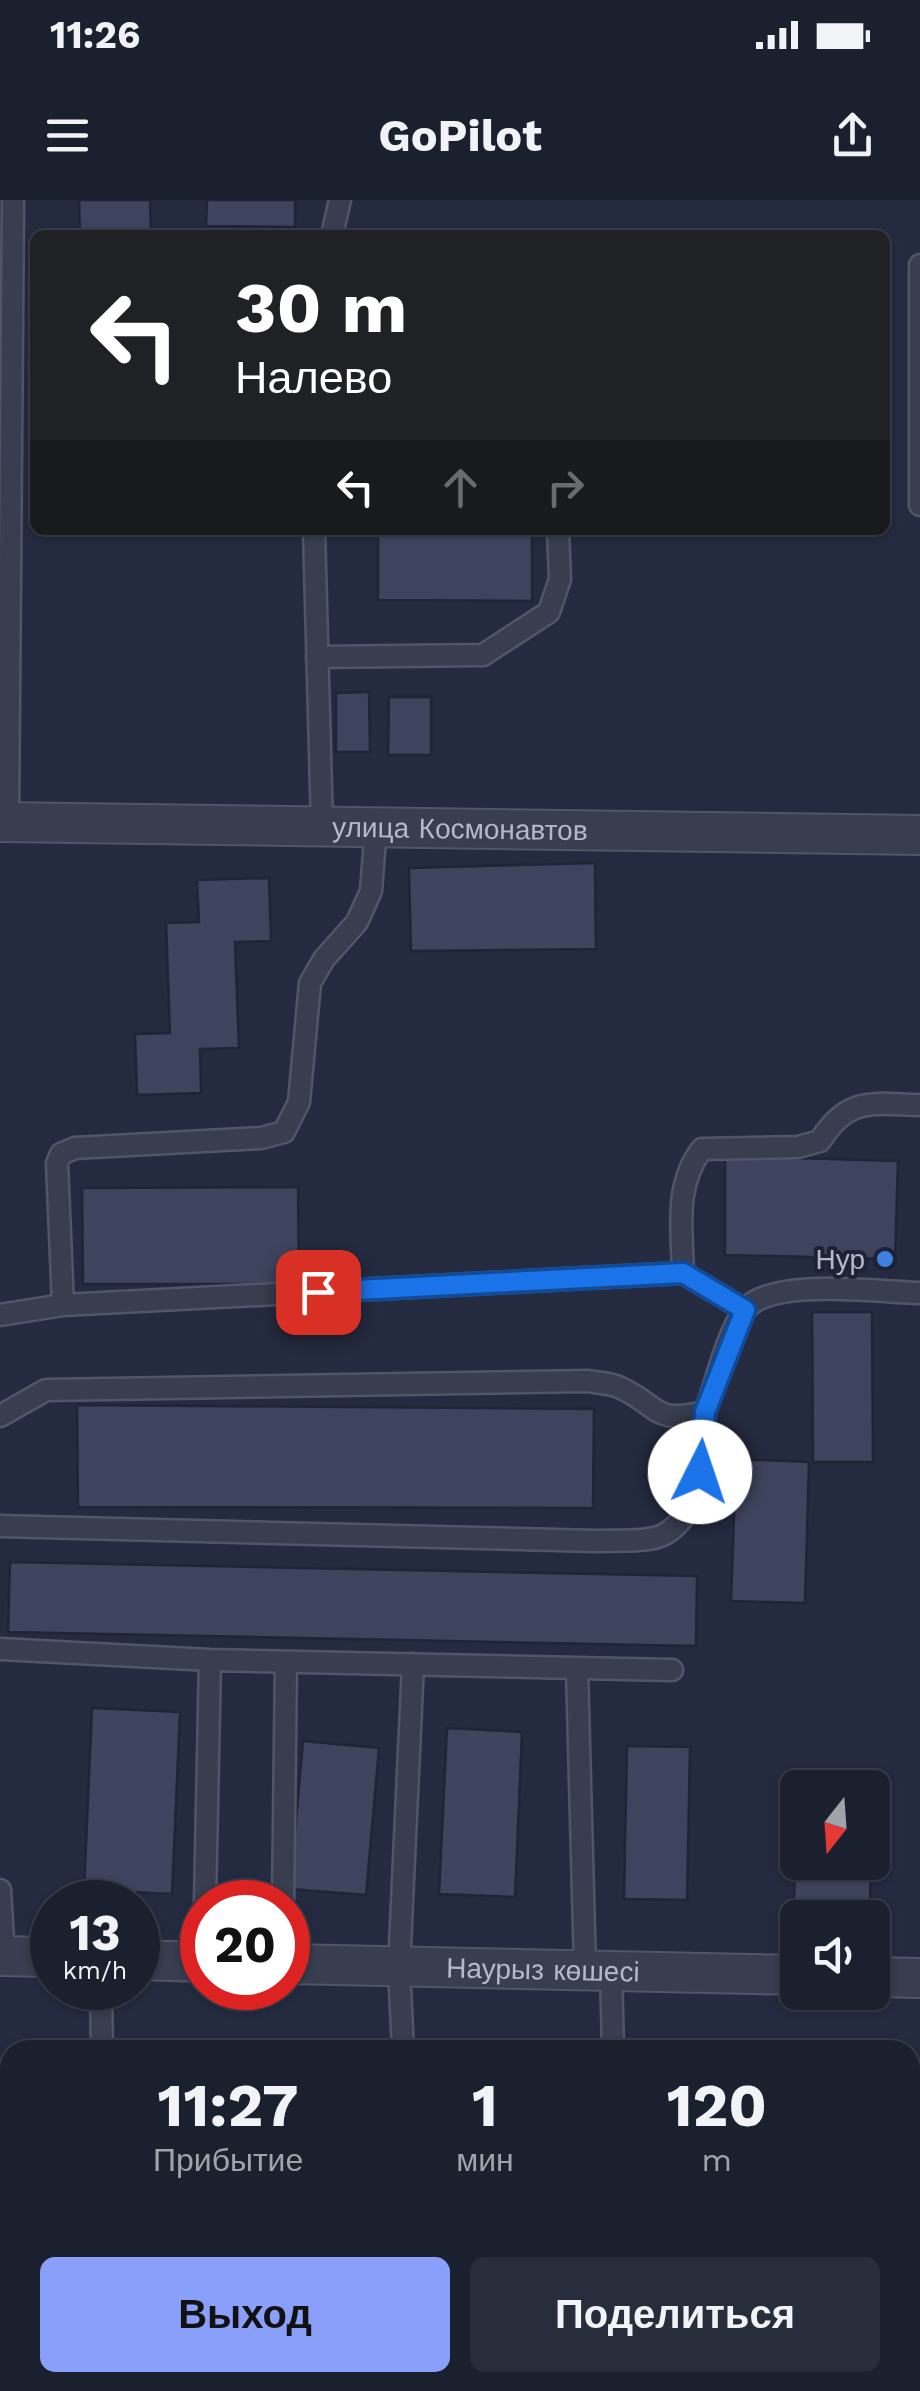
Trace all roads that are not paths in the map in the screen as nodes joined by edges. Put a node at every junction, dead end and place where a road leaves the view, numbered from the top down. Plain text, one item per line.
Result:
1 (13, 200) edge
2 (340, 200) edge
3 (333, 230) edge
4 (920, 266) edge
5 (920, 505) edge
6 (314, 535) edge
7 (558, 535) edge
8 (317, 656) junction
9 (4, 822) edge
10 (322, 826) junction
11 (376, 828) junction
12 (920, 834) edge
13 (920, 1105) edge
14 (683, 1273) junction
15 (920, 1293) edge
16 (63, 1306) junction
17 (745, 1310) junction
18 (0, 1314) edge
19 (705, 1412) junction
20 (0, 1416) edge
21 (0, 1526) edge
22 (0, 1649) edge
23 (210, 1660) junction
24 (286, 1662) junction
25 (412, 1664) junction
26 (577, 1668) junction
27 (672, 1670) dead end
28 (205, 1880) edge
29 (283, 1880) edge
30 (0, 1890) edge
31 (2, 1956) edge
32 (30, 1957) edge
33 (310, 1965) edge
34 (399, 1968) junction
35 (598, 1969) junction
36 (780, 1974) edge
37 (890, 1977) edge
38 (920, 1978) edge
39 (101, 2010) edge
40 (102, 2040) edge
41 (403, 2040) edge
42 (610, 2040) edge

1 - 9 lane
2 - 3 lane
4 - 5 lane
6 - 8 lane
7 - 8 lane
8 - 10 lane
9 - 10 street, улица Космонавтов
10 - 11 street, улица Космонавтов
11 - 12 street, улица Космонавтов
11 - 16 lane
13 - 14 lane
14 - 16 lane
14 - 17 lane
15 - 17 lane
16 - 18 lane
17 - 19 lane
19 - 20 lane
19 - 21 lane
22 - 23 lane
23 - 24 lane
23 - 28 lane
24 - 25 lane
24 - 29 lane
25 - 26 lane
25 - 34 lane
26 - 27 lane
26 - 35 lane
30 - 31 lane
31 - 32 street
33 - 34 street, Наурыз көшесі
34 - 35 street, Наурыз көшесі
34 - 41 lane
35 - 36 street, Наурыз көшесі
35 - 42 lane
37 - 38 street
39 - 40 lane

